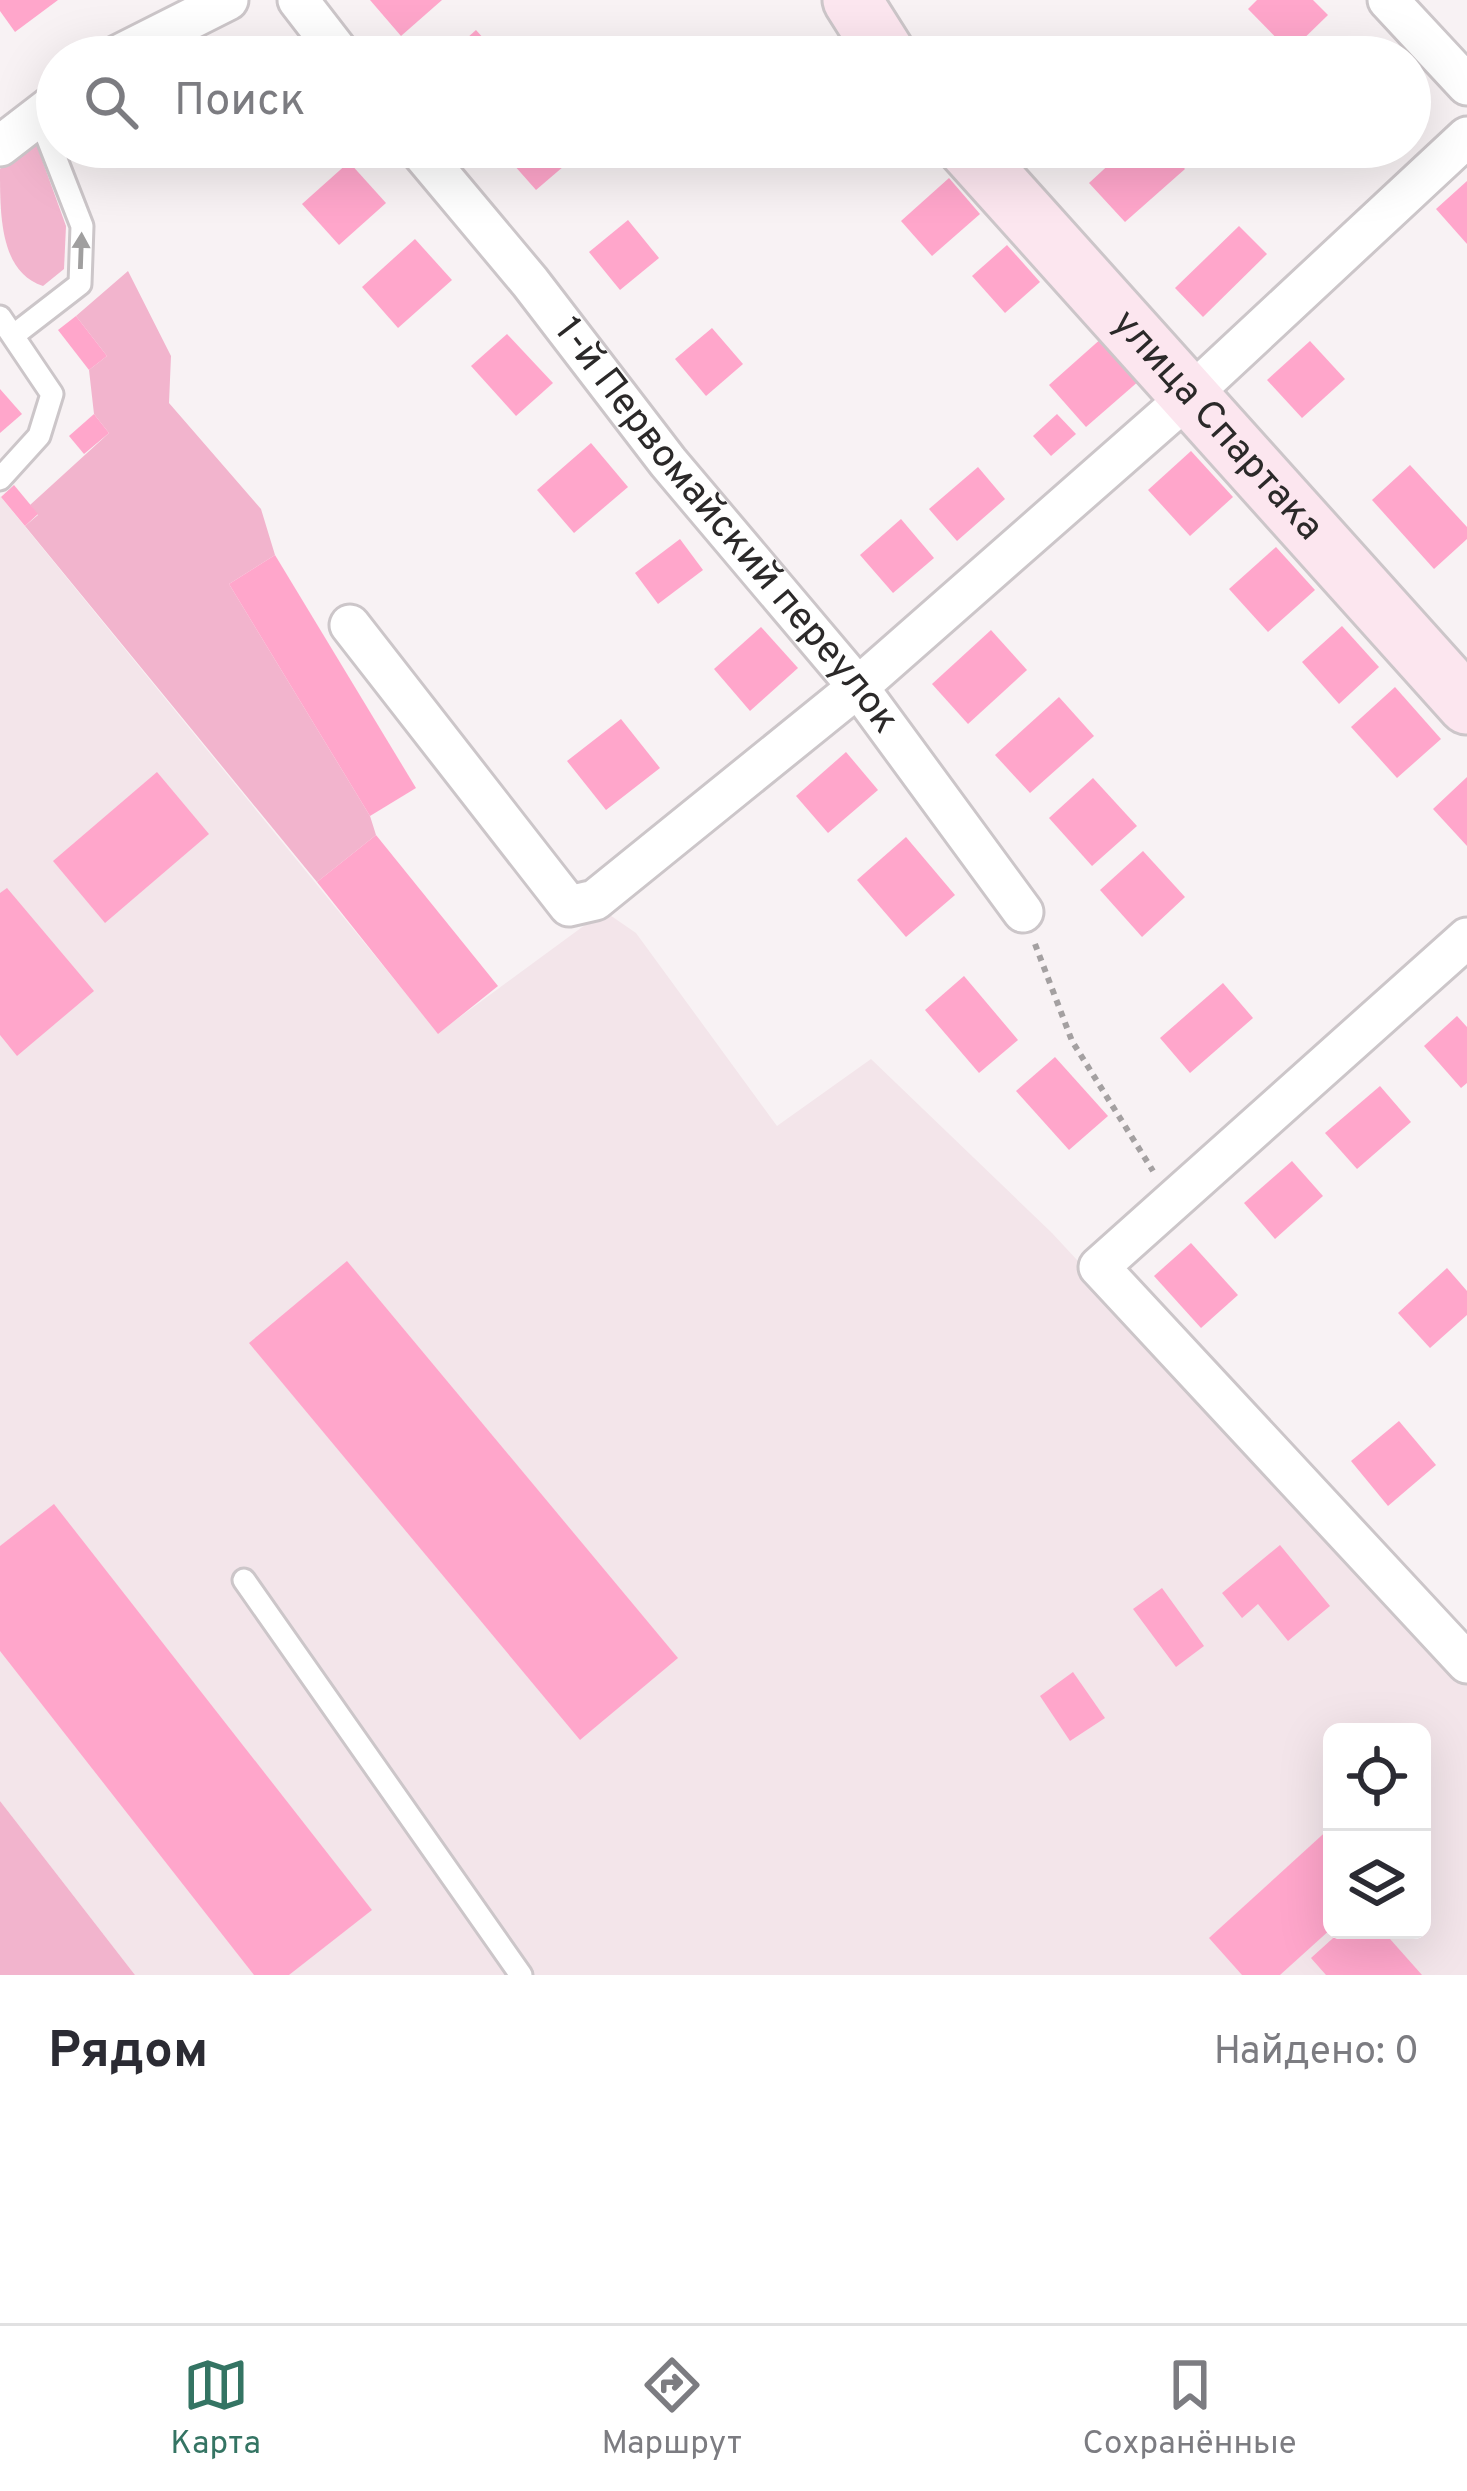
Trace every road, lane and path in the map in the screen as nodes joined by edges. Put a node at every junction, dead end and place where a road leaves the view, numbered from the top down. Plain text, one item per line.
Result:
1 (228, 0) edge
2 (298, 0) edge
3 (852, 0) edge
4 (1388, 0) edge
5 (157, 36) edge
6 (326, 36) edge
7 (875, 36) edge
8 (1421, 36) edge
9 (1431, 46) edge
10 (1467, 85) edge
11 (36, 118) edge
12 (1467, 137) edge
13 (0, 146) edge
14 (65, 168) edge
15 (435, 168) edge
16 (985, 168) edge
17 (7, 326) edge
18 (1188, 397) junction
19 (0, 478) edge
20 (350, 625) dead end
21 (858, 687) junction
22 (1467, 705) edge
23 (1023, 912) joint
24 (1467, 938) edge
25 (1171, 1199) junction
26 (244, 1580) dead end
27 (1467, 1663) edge
28 (521, 1975) edge

1 - 5 street
2 - 6 street
3 - 7 street
4 - 8 street
9 - 10 street
11 - 13 street
12 - 18 street
17 -> 14 lane
15 - 21 street, 1-й Первомайский переулок
16 - 18 street, улица Спартака
17 - 19 lane
18 - 21 street
18 - 22 street, улица Спартака
20 - 21 street
21 - 23 street, 1-й Первомайский переулок
23 - 25 path
24 - 25 street
25 - 27 street
26 - 28 lane

